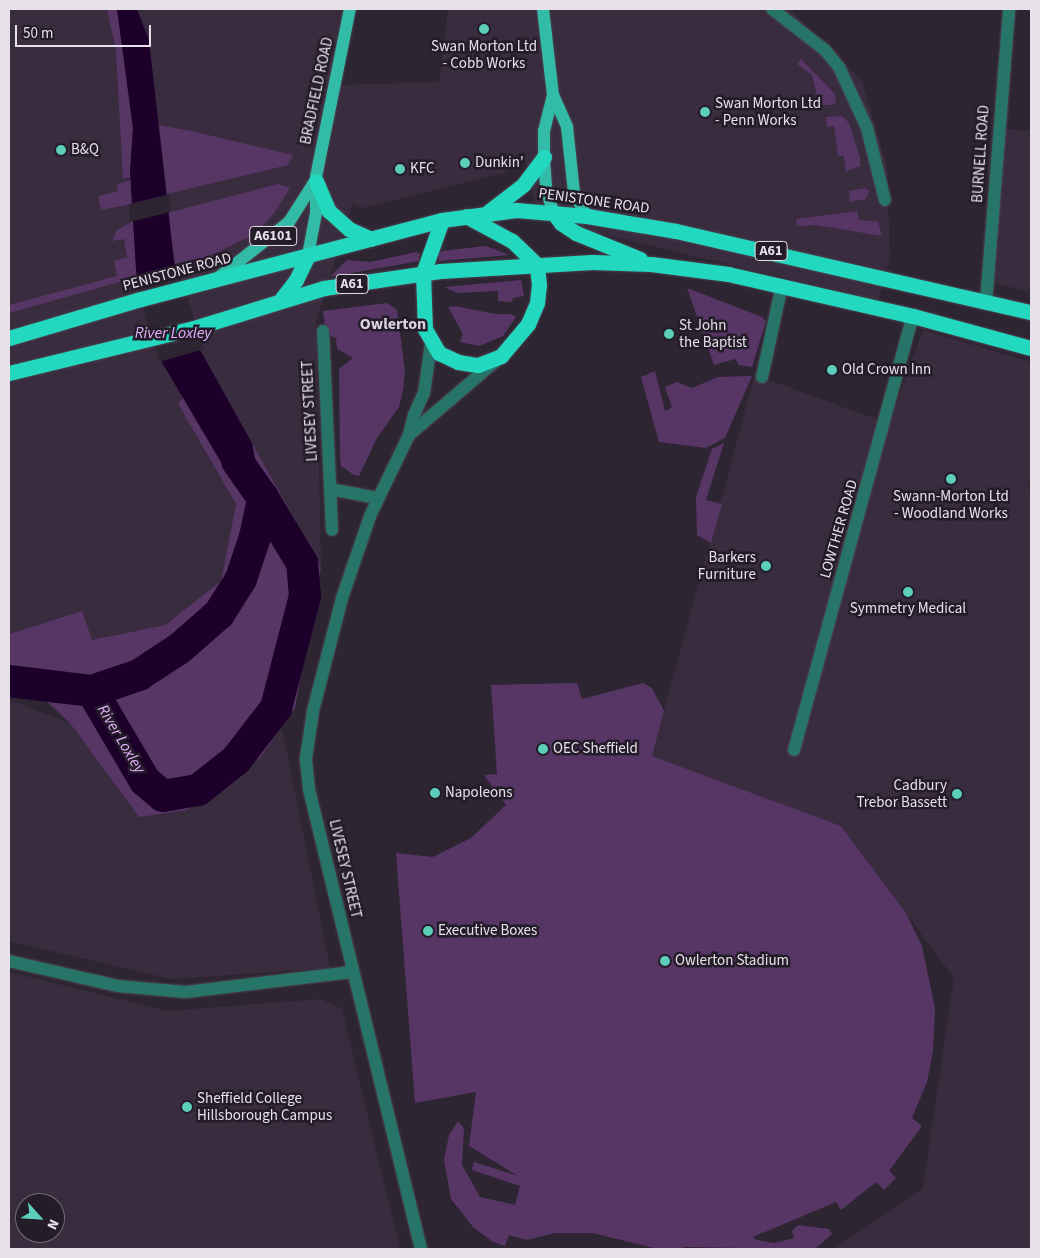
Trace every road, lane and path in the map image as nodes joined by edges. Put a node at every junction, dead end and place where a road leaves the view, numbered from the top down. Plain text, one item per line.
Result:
1 (350, 9) edge
2 (543, 9) edge
3 (772, 9) edge
4 (1009, 9) edge
5 (554, 95) junction
6 (544, 157) junction
7 (316, 181) junction
8 (885, 200) dead end
9 (488, 212) junction
10 (553, 212) junction
11 (466, 216) junction
12 (587, 216) junction
13 (442, 220) junction
14 (371, 239) junction
15 (308, 255) junction
16 (651, 264) junction
17 (536, 265) junction
18 (423, 273) junction
19 (217, 279) junction
20 (782, 285) junction
21 (282, 298) junction
22 (986, 303) junction
23 (1031, 312) edge
24 (913, 316) junction
25 (323, 331) dead end
26 (9, 338) edge
27 (432, 343) junction
28 (1031, 348) edge
29 (501, 356) junction
30 (9, 373) edge
31 (762, 377) dead end
32 (410, 435) junction
33 (330, 489) junction
34 (377, 498) junction
35 (332, 530) dead end
36 (794, 750) dead end
37 (9, 961) edge
38 (352, 972) junction
39 (421, 1249) edge

1 - 7 main road, BRADFIELD ROAD
2 - 5 main road
3 - 8 street
4 - 22 street, BURNELL ROAD
5 - 6 main road
5 - 12 main road
6 - 9 highway
6 - 10 main road
7 - 14 highway
7 - 15 main road, A6101
7 - 19 main road, A6101
9 - 10 highway, PENISTONE ROAD / A61
9 - 11 highway, PENISTONE ROAD / A61
10 - 12 highway, PENISTONE ROAD / A61
10 - 16 highway
11 - 13 highway, PENISTONE ROAD / A61
11 - 17 highway
12 - 22 highway, PENISTONE ROAD / A61
13 - 14 highway, PENISTONE ROAD / A61
13 - 18 highway
14 - 15 highway, PENISTONE ROAD / A61
15 - 19 highway, PENISTONE ROAD / A61
15 - 21 highway
16 - 17 highway, A61
16 - 20 highway, A61
17 - 18 highway, A61
17 - 29 highway
18 - 21 highway, A61
18 - 27 highway
19 - 26 highway, PENISTONE ROAD / A61
20 - 24 highway, A61
20 - 31 street
21 - 30 highway, A61
22 - 23 highway, PENISTONE ROAD / A61
24 - 28 highway, A61
24 - 36 street, LOWTHER ROAD
25 - 33 street, LIVESEY STREET
27 - 29 highway
27 - 32 street, LIVESEY STREET
29 - 32 street, LIVESEY STREET
32 - 34 street, LIVESEY STREET
33 - 34 street
33 - 35 street, LIVESEY STREET
34 - 38 street, LIVESEY STREET
37 - 38 street
38 - 39 street, LIVESEY STREET

